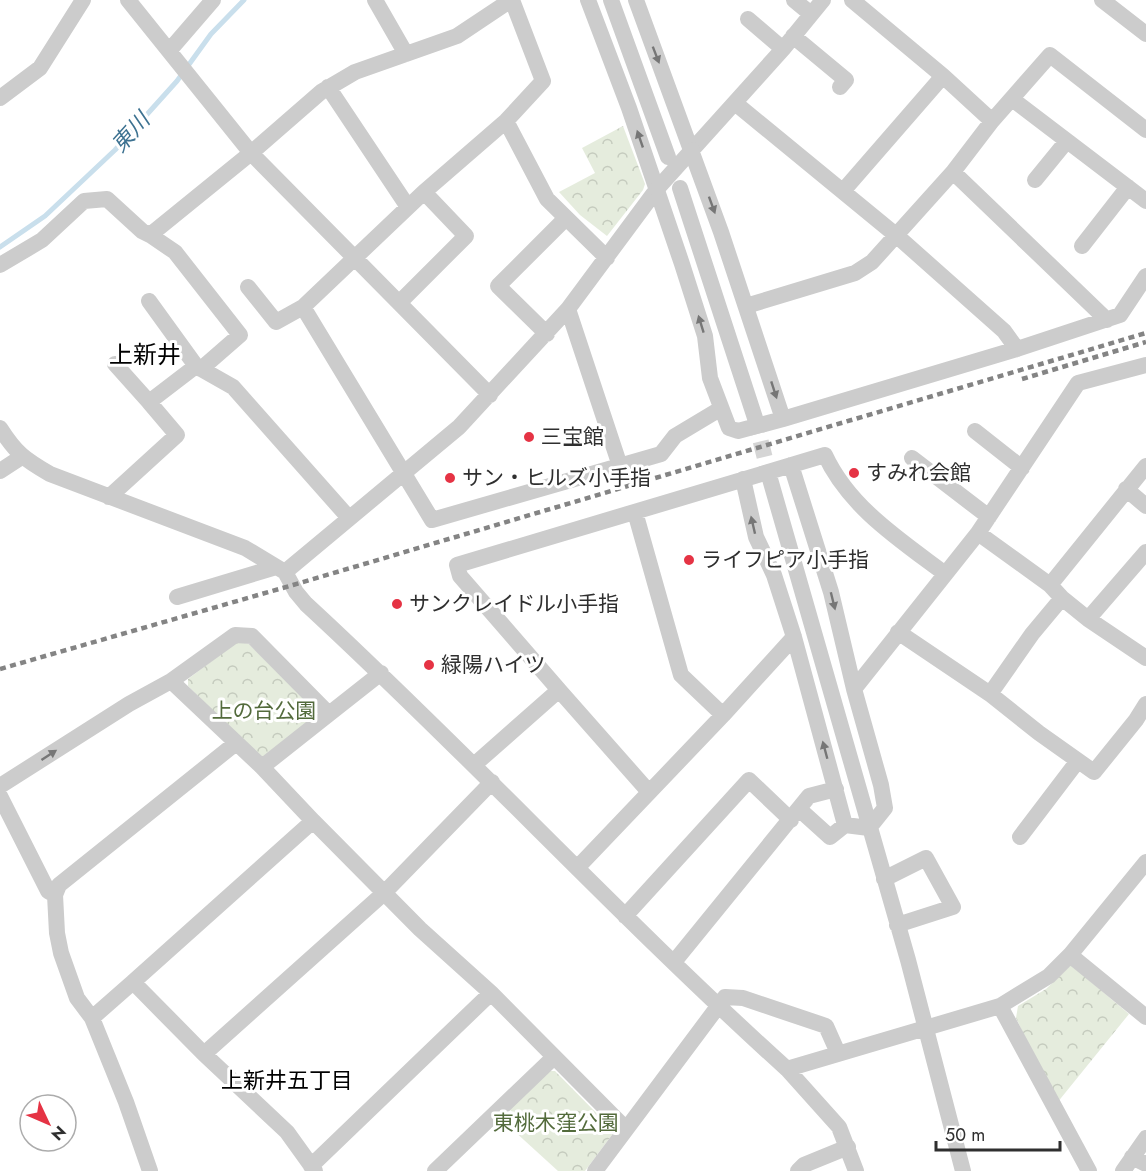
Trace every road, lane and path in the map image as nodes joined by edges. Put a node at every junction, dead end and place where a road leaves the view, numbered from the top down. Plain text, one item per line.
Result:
1 (83, 0) edge
2 (128, 0) edge
3 (213, 0) edge
4 (375, 0) edge
5 (512, 0) edge
6 (588, 0) edge
7 (611, 0) edge
8 (636, 0) edge
9 (794, 0) edge
10 (823, 0) edge
11 (852, 0) edge
12 (1102, 0) edge
13 (812, 14) junction
14 (748, 19) dead end
15 (1146, 34) edge
16 (788, 43) junction
17 (406, 54) junction
18 (172, 55) junction
19 (943, 76) junction
20 (328, 87) junction
21 (840, 87) dead end
22 (0, 98) edge
23 (1012, 99) junction
24 (735, 102) junction
25 (506, 121) junction
26 (992, 121) junction
27 (1146, 130) edge
28 (1066, 142) junction
29 (692, 150) junction
30 (251, 153) junction
31 (668, 157) dead end
32 (953, 172) junction
33 (1035, 180) dead end
34 (1128, 187) junction
35 (680, 188) dead end
36 (657, 189) junction
37 (843, 191) junction
38 (424, 192) junction
39 (1146, 201) edge
40 (408, 207) junction
41 (566, 218) junction
42 (150, 235) junction
43 (897, 236) junction
44 (1082, 246) dead end
45 (355, 258) junction
46 (607, 258) junction
47 (0, 265) edge
48 (1146, 276) edge
49 (248, 287) dead end
50 (149, 301) dead end
51 (400, 302) junction
52 (746, 306) junction
53 (303, 307) junction
54 (568, 309) junction
55 (1107, 320) junction
56 (547, 334) junction
57 (1017, 349) junction
58 (115, 364) dead end
59 (1146, 365) edge
60 (198, 368) junction
61 (490, 395) junction
62 (149, 402) junction
63 (720, 409) junction
64 (754, 418) tunnel mouth
65 (783, 418) junction
66 (0, 428) edge
67 (975, 431) dead end
68 (22, 456) junction
69 (912, 458) dead end
70 (791, 465) junction
71 (620, 466) junction
72 (1146, 466) edge
73 (1022, 468) junction
74 (0, 471) edge
75 (405, 473) junction
76 (743, 479) junction
77 (770, 479) tunnel mouth
78 (1126, 489) junction
79 (108, 497) junction
80 (1146, 506) edge
81 (634, 512) junction
82 (989, 517) junction
83 (349, 518) junction
84 (978, 533) junction
85 (1146, 552) edge
86 (280, 569) junction
87 (945, 573) junction
88 (1050, 585) junction
89 (177, 597) dead end
90 (1062, 598) junction
91 (1088, 619) junction
92 (898, 632) junction
93 (794, 637) junction
94 (1144, 653) edge
95 (381, 673) junction
96 (171, 681) junction
97 (854, 689) junction
98 (559, 690) junction
99 (990, 694) junction
100 (1146, 704) edge
101 (329, 714) junction
102 (723, 715) junction
103 (1141, 723) edge
104 (236, 743) junction
105 (1077, 762) junction
106 (474, 765) junction
107 (262, 767) junction
108 (492, 782) junction
109 (0, 786) edge
110 (836, 789) junction
111 (649, 792) junction
112 (0, 796) edge
113 (795, 814) junction
114 (313, 821) junction
115 (845, 825) junction
116 (868, 828) junction
117 (1020, 837) dead end
118 (1146, 862) edge
119 (577, 868) junction
120 (884, 879) junction
121 (384, 893) junction
122 (55, 895) junction
123 (625, 916) junction
124 (897, 925) junction
125 (1070, 955) junction
126 (674, 962) junction
127 (133, 982) junction
128 (490, 993) junction
129 (719, 1004) junction
130 (1000, 1006) junction
131 (1144, 1011) edge
132 (92, 1018) junction
133 (925, 1026) junction
134 (838, 1053) junction
135 (204, 1054) junction
136 (554, 1057) junction
137 (787, 1069) junction
138 (626, 1129) junction
139 (1146, 1138) edge
140 (848, 1147) junction
141 (1133, 1164) edge
142 (313, 1169) edge
143 (150, 1171) edge
144 (435, 1171) edge
145 (595, 1171) edge
146 (798, 1171) edge
147 (856, 1171) edge
148 (963, 1171) edge
149 (1089, 1171) edge

1 - 22 street
2 - 18 street
3 - 18 street
4 - 17 street
5 - 17 street
5 - 25 street
36 -> 6 street
7 - 31 street
8 -> 29 street
9 - 13 street
10 - 13 street
11 - 19 street
12 - 15 street
13 - 16 street
14 - 16 street
16 - 21 street
16 - 24 street
17 - 20 street
18 - 30 street
19 - 26 street
19 - 37 street
20 - 30 street
20 - 40 street
23 - 26 street
23 - 27 street
23 - 28 street
24 - 29 street
24 - 37 street
25 - 38 street
25 - 41 street
26 - 32 street
28 - 33 street
28 - 34 street
29 - 36 street, bridge
29 -> 52 street
30 - 42 street
30 - 45 street
32 - 43 street
32 - 55 street
34 - 39 street
34 - 44 street
35 - 64 street
36 - 46 street
63 -> 36 street
37 - 43 street
38 - 40 street
38 - 51 street
40 - 45 street
41 - 46 street
41 - 56 street
42 - 47 street
42 - 60 street
43 - 52 street
43 - 57 street
45 - 51 street
45 - 53 street
46 - 54 street
48 - 55 street
49 - 53 street
50 - 60 street
51 - 61 street
52 -> 65 street
53 - 75 street
54 - 56 street
54 - 71 street
55 - 57 street
56 - 61 street
57 - 65 street
58 - 62 street
59 - 73 street
60 - 62 street
60 - 83 street
61 - 75 street
62 - 79 street
63 - 65 street
63 - 71 street
66 - 68 street
67 - 73 street
68 - 74 street
68 - 79 street
69 - 82 street
70 - 76 street
70 - 87 street
70 -> 97 street
71 - 75 street
72 - 78 street
73 - 82 street
75 - 83 street
76 - 81 street
93 -> 76 street
77 - 116 street
78 - 80 street
78 - 88 street
79 - 86 street
81 - 98 street
81 - 102 street
82 - 84 street
83 - 86 street
84 - 87 street
84 - 88 street
85 - 91 street
86 - 89 street
86 - 95 street
87 - 92 street
88 - 90 street
90 - 91 street
90 - 99 street
91 - 94 street
92 - 97 street
92 - 99 street
93 - 102 street
110 -> 93 street
95 - 101 street
95 - 106 street
96 - 101 street
96 - 104 street
109 -> 96 street
97 - 116 street
98 - 106 street
98 - 111 street
99 - 105 street
100 - 103 street
101 - 107 street
102 - 111 street
103 - 105 street
104 - 107 street
104 - 122 street
105 - 117 street
106 - 108 street
107 - 114 street
108 - 119 street
108 - 121 street
110 - 113 street
110 - 115 street
111 - 119 street
112 - 122 street
113 - 115 street
113 - 123 street
113 - 126 street
114 - 121 street
114 - 127 street
115 - 116 street
116 - 120 street
118 - 125 street
119 - 123 street
120 - 124 street
120 - 124 street
121 - 128 street
121 - 135 street
122 - 132 street
123 - 126 street
124 - 133 street
125 - 130 street
125 - 131 street
126 - 129 street
127 - 132 street
127 - 135 street
128 - 136 street
128 - 142 street
129 - 134 street
129 - 137 street
129 - 138 street
130 - 133 street
130 - 149 street
132 - 143 street
133 - 134 street
133 - 148 street
134 - 137 street
135 - 142 street
136 - 138 street
136 - 144 street
137 - 140 street
138 - 145 street
139 - 141 street
140 - 146 street
140 - 147 street

